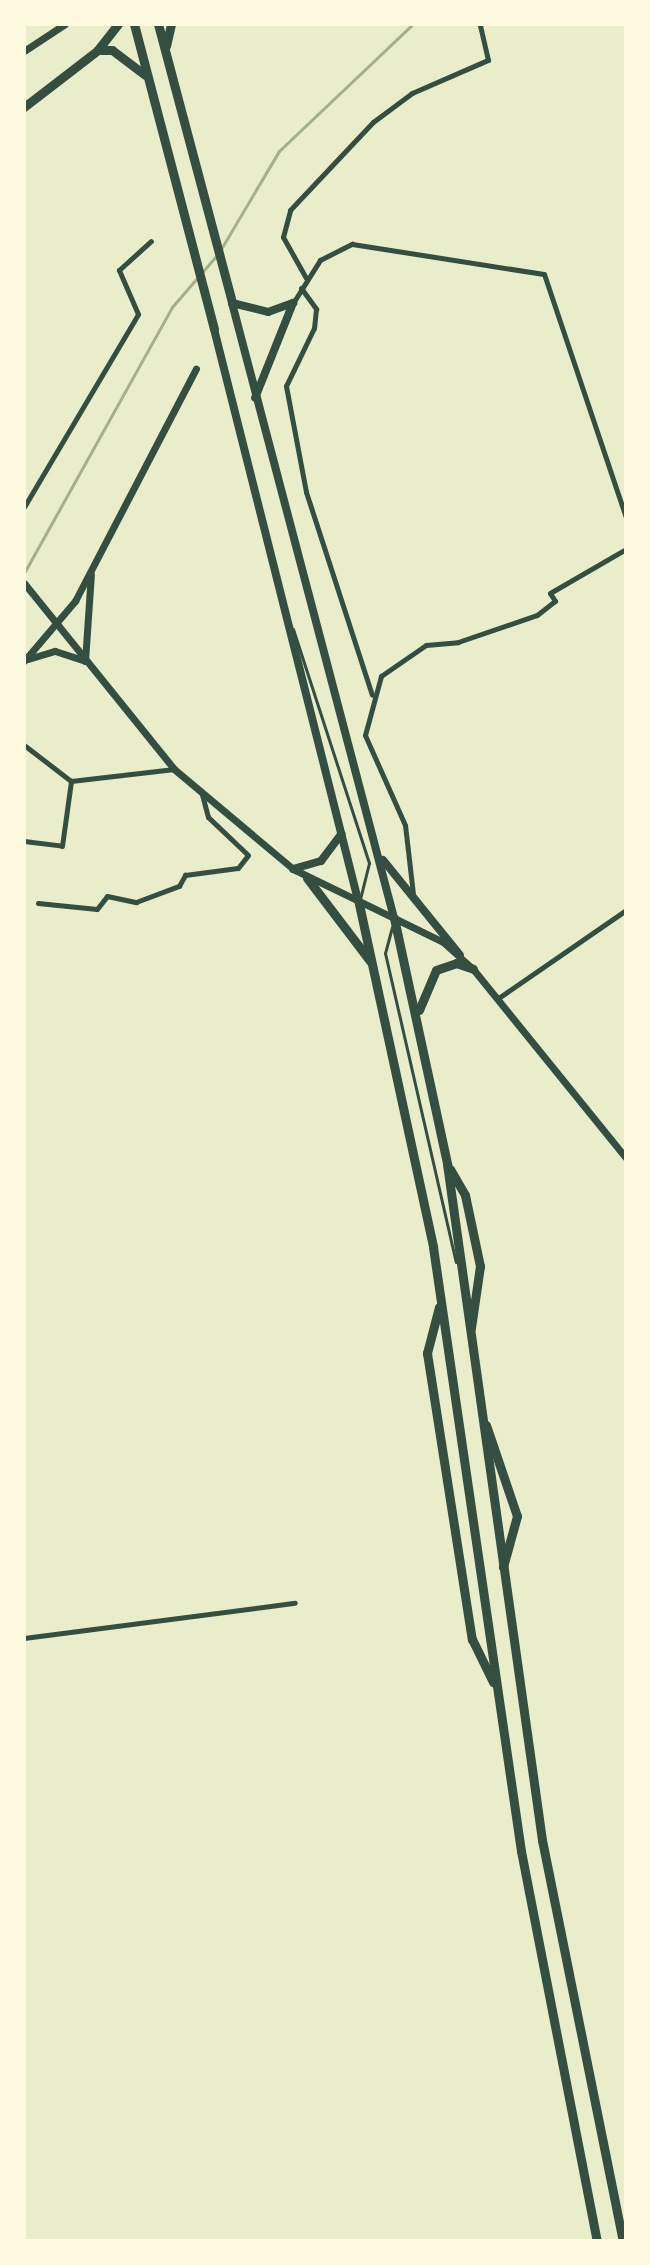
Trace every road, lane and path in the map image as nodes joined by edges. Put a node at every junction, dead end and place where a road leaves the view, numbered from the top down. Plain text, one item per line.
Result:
1 (65, 24) edge
2 (118, 24) edge
3 (134, 24) edge
4 (158, 24) edge
5 (171, 24) edge
6 (480, 24) edge
7 (98, 50) junction
8 (165, 50) junction
9 (24, 51) edge
10 (146, 75) junction
11 (24, 107) edge
12 (151, 241) dead end
13 (306, 279) junction
14 (301, 288) junction
15 (232, 303) junction
16 (293, 303) junction
17 (214, 329) joint
18 (196, 369) dead end
19 (255, 400) junction
20 (24, 507) edge
21 (626, 518) edge
22 (626, 549) edge
23 (91, 567) junction
24 (24, 583) edge
25 (282, 595) junction
26 (58, 628) junction
27 (25, 660) edge
28 (85, 661) junction
29 (373, 696) junction
30 (24, 745) edge
31 (174, 769) junction
32 (71, 781) junction
33 (200, 790) junction
34 (341, 834) junction
35 (24, 841) edge
36 (382, 858) junction
37 (293, 869) junction
38 (307, 878) junction
39 (413, 894) junction
40 (38, 903) dead end
41 (359, 904) junction
42 (626, 910) edge
43 (394, 918) junction
44 (460, 955) junction
45 (373, 965) junction
46 (473, 969) junction
47 (497, 999) junction
48 (419, 1010) junction
49 (626, 1158) edge
50 (447, 1164) junction
51 (462, 1285) junction
52 (441, 1300) junction
53 (469, 1344) junction
54 (480, 1412) junction
55 (501, 1574) junction
56 (295, 1603) dead end
57 (24, 1638) edge
58 (498, 1692) junction
59 (597, 2241) edge
60 (623, 2241) edge

1 - 9 street
2 - 7 highway
3 - 10 highway
4 - 8 highway
5 - 8 highway
6 - 13 street
7 - 10 highway
7 - 11 highway
8 - 15 highway
10 - 17 highway
12 - 20 street
13 - 14 street
13 - 21 street
14 - 16 street
14 - 29 street
15 - 16 main road
15 - 19 main road
16 - 19 main road
17 - 25 main road
18 - 23 street
19 - 36 main road
22 - 29 street
23 - 26 street
23 - 28 street
24 - 26 street
25 - 34 main road
25 - 41 lane
26 - 27 street
26 - 28 street
27 - 28 street
28 - 31 street
29 - 39 street
30 - 32 street
31 - 32 street
31 - 33 street
32 - 35 street
33 - 37 street
33 - 40 street
34 - 37 main road
34 - 41 main road
36 - 39 main road
36 - 43 main road
37 - 38 street
38 - 41 street
38 - 45 highway
39 - 44 main road
41 - 43 street
41 - 45 highway
42 - 47 street
43 - 44 street
43 - 48 highway
43 - 51 lane
44 - 46 street
45 - 52 highway
46 - 47 street
46 - 48 highway
47 - 49 street
48 - 50 highway
50 - 51 highway
50 - 53 highway
51 - 53 highway
52 - 58 highway
52 - 58 highway
53 - 54 highway
54 - 55 highway
54 - 55 highway
55 - 60 highway
56 - 57 street
58 - 59 highway

